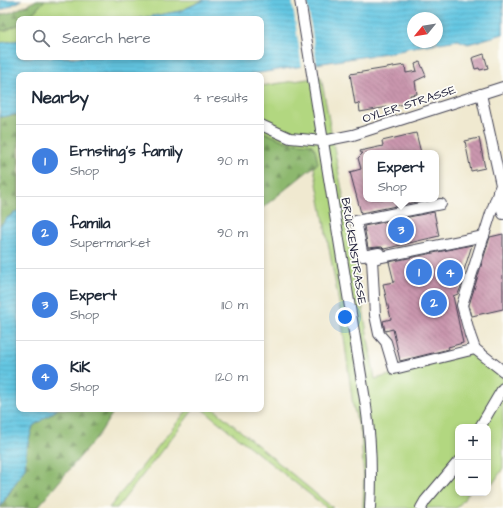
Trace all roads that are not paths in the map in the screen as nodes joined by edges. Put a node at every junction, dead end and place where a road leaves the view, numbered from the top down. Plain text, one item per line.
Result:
1 (300, 0) edge
2 (503, 87) edge
3 (481, 94) junction
4 (264, 126) edge
5 (323, 140) junction
6 (498, 192) junction
7 (441, 204) dead end
8 (503, 214) edge
9 (448, 236) dead end
10 (484, 236) junction
11 (475, 349) junction
12 (503, 371) edge
13 (503, 388) edge
14 (482, 424) edge
15 (455, 466) edge
16 (370, 508) edge
17 (421, 508) edge

1 - 5 street, BRÜCKENSTRASSE
2 - 3 street, OYLER STRASSE
3 - 5 street, OYLER STRASSE
3 - 6 street
4 - 5 street, OYLER STRASSE
5 - 16 street, BRÜCKENSTRASSE
6 - 8 street
6 - 10 street
7 - 9 street
10 - 11 street
10 - 11 street
11 - 12 street
13 - 14 street
15 - 17 street

